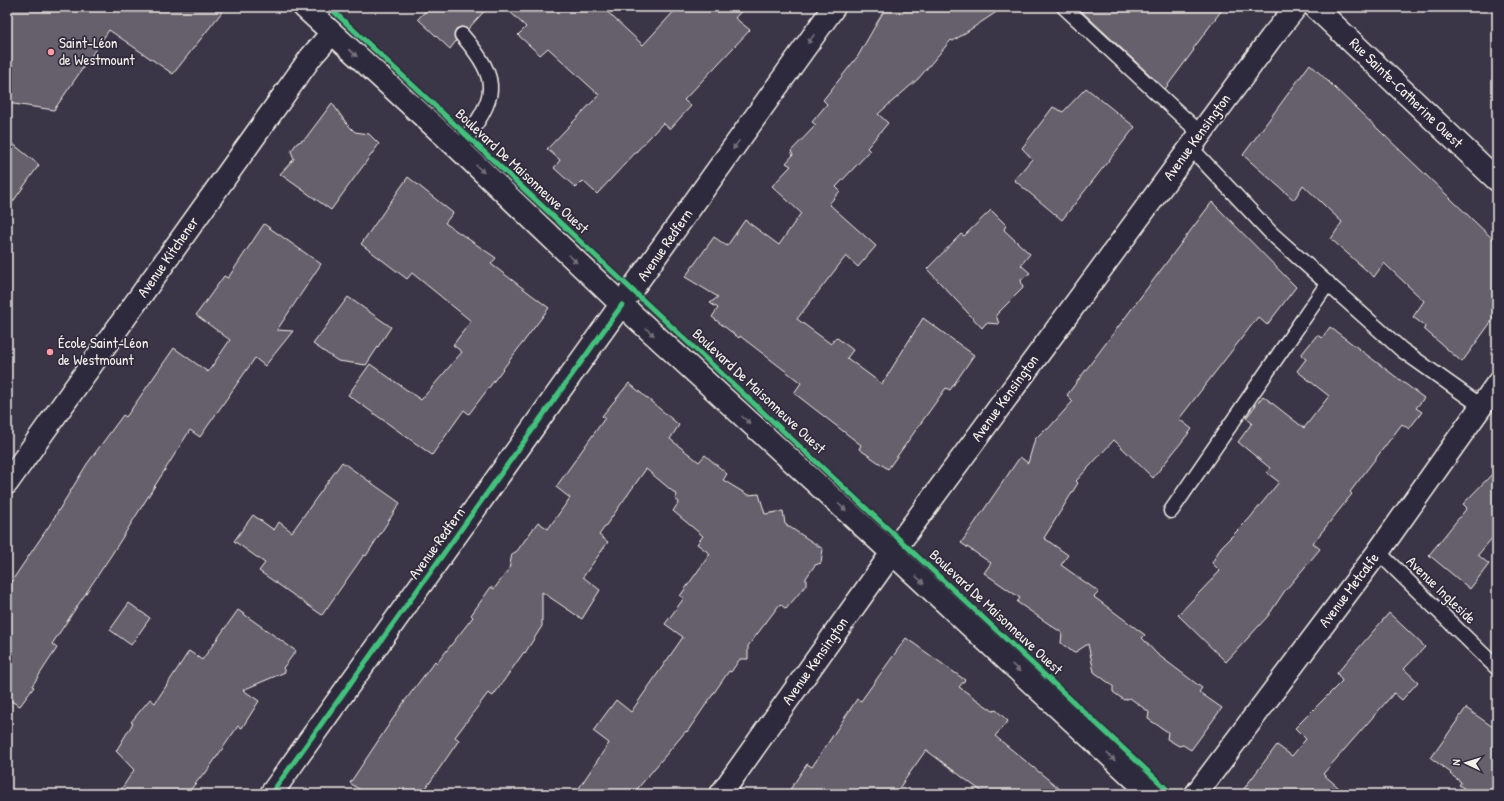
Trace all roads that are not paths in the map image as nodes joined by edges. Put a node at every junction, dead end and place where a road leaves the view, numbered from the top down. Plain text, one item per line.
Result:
1 (834, 7) edge
2 (1064, 7) edge
3 (1296, 7) edge
4 (1315, 7) edge
5 (314, 10) edge
6 (332, 33) junction
7 (462, 35) dead end
8 (1195, 140) junction
9 (459, 149) junction
10 (1497, 180) edge
11 (1328, 283) junction
12 (622, 306) junction
13 (1497, 384) edge
14 (1481, 406) junction
15 (7, 483) edge
16 (1171, 511) dead end
17 (1378, 552) junction
18 (892, 553) junction
19 (1497, 668) edge
20 (271, 794) edge
21 (721, 794) edge
22 (1151, 794) edge
23 (1196, 794) edge

1 -> 12 street, Avenue Redfern
2 - 8 lane
3 - 8 street, Avenue Kensington
4 - 10 street, Rue Sainte-Catherine Ouest
5 - 6 street, Boulevard De Maisonneuve Ouest
6 -> 9 street, Boulevard De Maisonneuve Ouest
6 - 15 street, Avenue Kitchener
7 - 9 lane
8 - 11 lane
8 - 18 street, Avenue Kensington
9 -> 12 street, Boulevard De Maisonneuve Ouest
11 - 14 lane
11 - 16 lane
12 -> 18 street, Boulevard De Maisonneuve Ouest
12 - 20 street, Avenue Redfern
13 - 14 street, Avenue Metcalfe
14 - 17 street, Avenue Metcalfe
17 - 19 lane, Avenue Ingleside
17 - 23 street, Avenue Metcalfe
18 - 21 street, Avenue Kensington
18 -> 22 street, Boulevard De Maisonneuve Ouest

